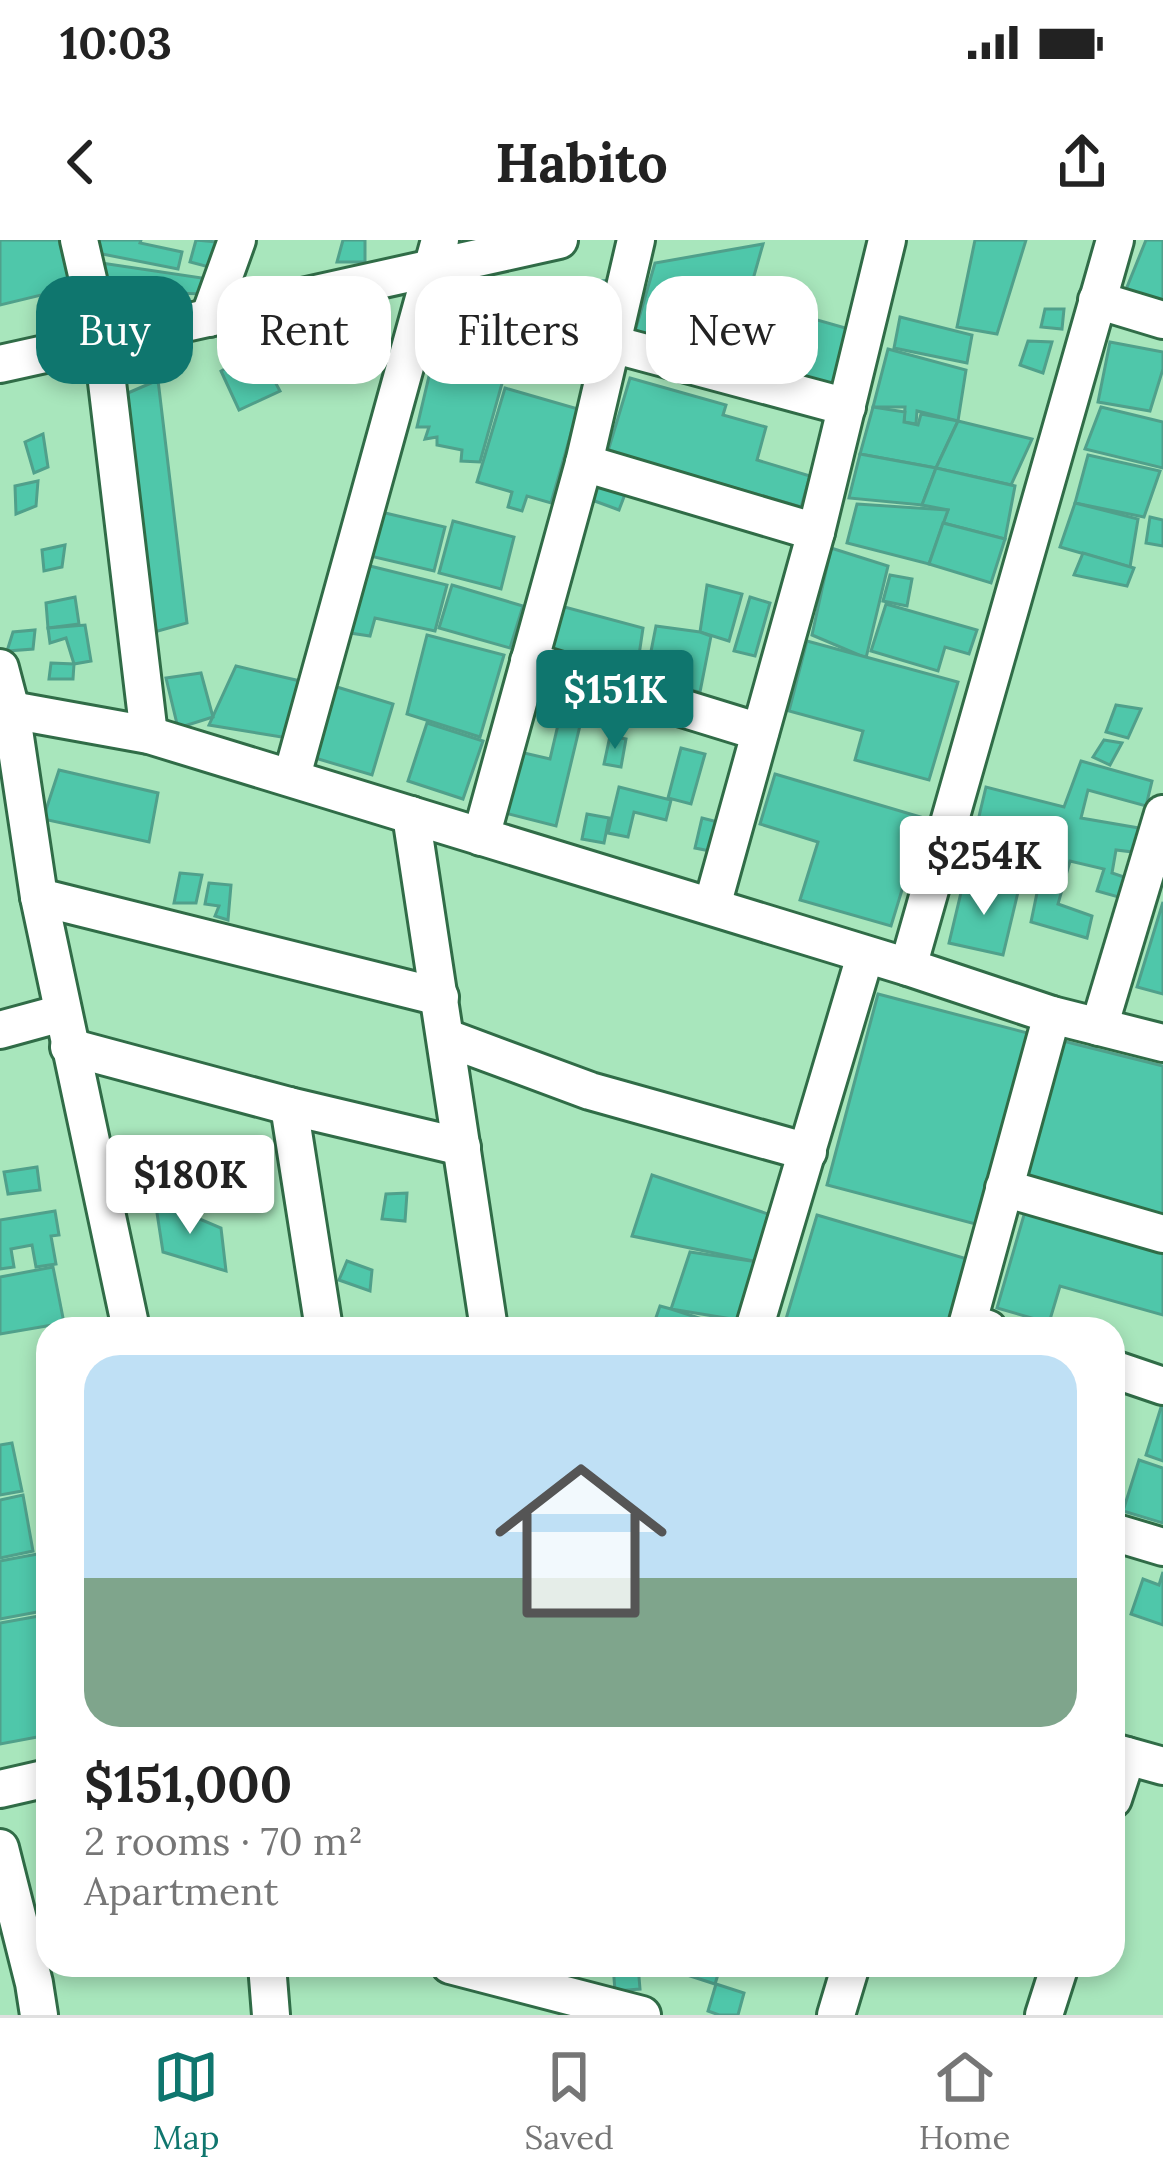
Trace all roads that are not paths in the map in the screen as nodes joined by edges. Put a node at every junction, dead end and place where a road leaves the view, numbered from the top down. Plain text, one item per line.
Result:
1 (79, 240) edge
2 (237, 240) edge
3 (559, 240) edge
4 (636, 240) edge
5 (887, 240) edge
6 (1115, 240) edge
7 (436, 254) edge
8 (87, 276) edge
9 (622, 301) edge
10 (1096, 301) junction
11 (209, 318) junction
12 (1163, 320) edge
13 (193, 321) edge
14 (622, 347) edge
15 (36, 356) edge
16 (0, 364) edge
17 (107, 384) edge
18 (603, 384) edge
19 (847, 407) junction
20 (584, 464) junction
21 (816, 532) junction
22 (529, 661) junction
23 (0, 668) edge
24 (10, 710) junction
25 (760, 732) junction
26 (149, 735) junction
27 (292, 776) junction
28 (1163, 814) edge
29 (411, 815) junction
30 (481, 837) junction
31 (39, 896) junction
32 (712, 906) junction
33 (866, 956) junction
34 (908, 967) junction
35 (440, 998) junction
36 (1052, 1015) junction
37 (1099, 1028) junction
38 (0, 1030) edge
39 (66, 1030) junction
40 (447, 1038) junction
41 (1163, 1043) edge
42 (290, 1106) junction
43 (462, 1147) junction
44 (808, 1151) junction
45 (1004, 1188) junction
46 (1163, 1234) edge
47 (128, 1317) edge
48 (322, 1317) edge
49 (487, 1317) edge
50 (758, 1317) edge
51 (976, 1317) edge
52 (1125, 1374) edge
53 (1163, 1386) edge
54 (1125, 1536) edge
55 (1163, 1547) edge
56 (1125, 1755) edge
57 (1163, 1766) edge
58 (36, 1781) edge
59 (0, 1789) edge
60 (0, 1847) edge
61 (267, 1977) edge
62 (496, 1977) edge
63 (847, 1977) edge
64 (1056, 1977) edge
65 (39, 2015) edge
66 (271, 2015) edge
67 (642, 2015) edge
68 (836, 2015) edge
69 (1043, 2015) edge

1 - 8 street
2 - 11 street
3 - 7 street
4 - 9 street
5 - 19 street
6 - 10 street
7 - 11 street
7 - 27 street
10 - 12 street
10 - 34 street
11 - 13 street
14 - 19 street
15 - 16 street
17 - 26 street
18 - 20 street
19 - 21 street
20 - 21 street
20 - 22 street
21 - 25 street
22 - 25 street
22 - 30 street
23 - 24 street
24 - 26 street
24 - 31 street
25 - 32 street
26 - 27 street
27 - 29 street
28 - 37 street
29 - 30 street
29 - 35 street
30 - 32 street
31 - 35 street
31 - 39 street
32 - 33 street
33 - 34 street
33 - 44 street
34 - 36 street
35 - 40 street
36 - 37 street
36 - 45 street
37 - 41 street
38 - 39 street
39 - 42 street
39 - 47 street
40 - 43 street
40 - 44 street
42 - 43 street
42 - 48 street
43 - 49 street
44 - 50 street
45 - 46 street
45 - 51 street
52 - 53 street
54 - 55 street
56 - 57 street
58 - 59 street
60 - 65 street
61 - 66 street
62 - 67 street
63 - 68 street
64 - 69 street

